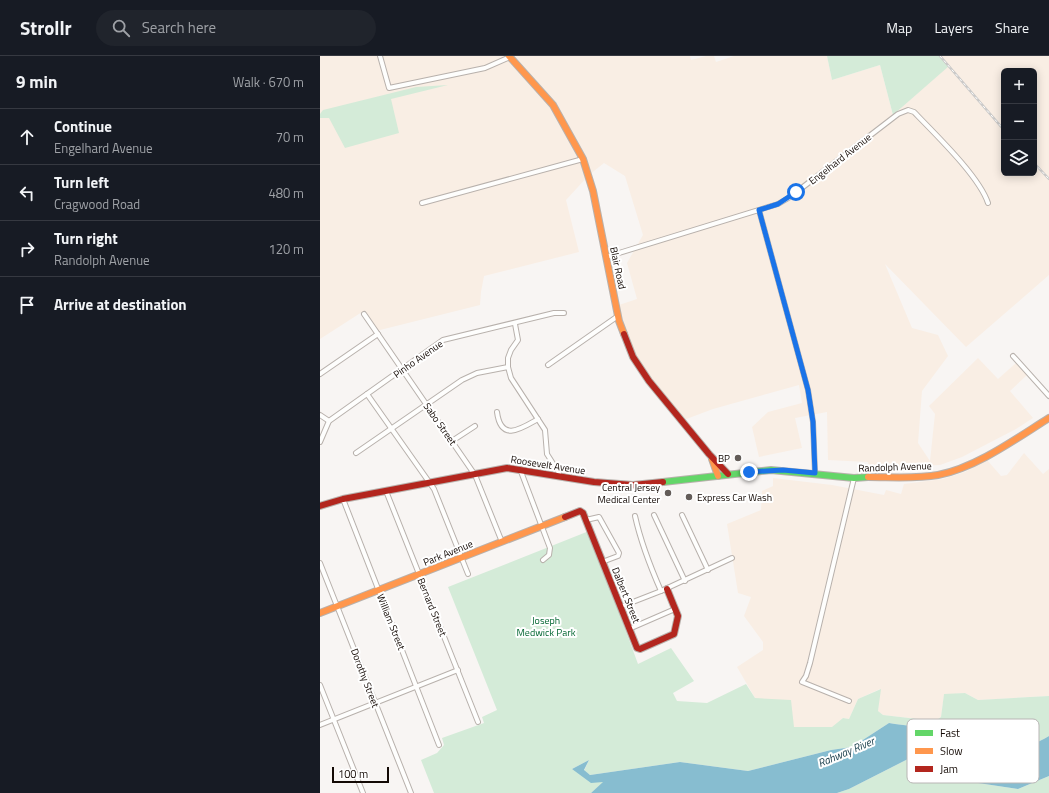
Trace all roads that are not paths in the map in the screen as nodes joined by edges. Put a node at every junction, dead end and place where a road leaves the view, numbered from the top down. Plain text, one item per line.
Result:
1 (380, 56) edge
2 (509, 56) edge
3 (583, 159) junction
4 (422, 203) dead end
5 (988, 203) dead end
6 (759, 210) junction
7 (606, 257) junction
8 (564, 313) dead end
9 (364, 314) dead end
10 (618, 316) junction
11 (515, 324) junction
12 (378, 334) junction
13 (1013, 356) dead end
14 (548, 365) dead end
15 (508, 367) junction
16 (402, 369) junction
17 (320, 374) edge
18 (367, 394) junction
19 (1049, 396) edge
20 (426, 404) junction
21 (497, 412) dead end
22 (320, 415) edge
23 (1049, 418) edge
24 (538, 419) junction
25 (329, 421) junction
26 (475, 426) dead end
27 (392, 428) junction
28 (452, 441) junction
29 (320, 442) edge
30 (356, 453) dead end
31 (712, 459) junction
32 (519, 469) junction
33 (815, 473) junction
34 (728, 474) junction
35 (475, 475) junction
36 (559, 476) junction
37 (718, 476) junction
38 (854, 478) junction
39 (430, 483) junction
40 (386, 491) junction
41 (343, 499) junction
42 (320, 506) edge
43 (582, 512) joint
44 (654, 515) dead end
45 (682, 515) dead end
46 (635, 516) dead end
47 (586, 520) junction
48 (542, 526) junction
49 (502, 542) junction
50 (462, 558) junction
51 (732, 558) dead end
52 (543, 560) dead end
53 (602, 562) junction
54 (320, 563) edge
55 (708, 570) junction
56 (468, 574) dead end
57 (419, 575) junction
58 (685, 581) junction
59 (664, 590) junction
60 (378, 591) junction
61 (337, 606) junction
62 (620, 606) junction
63 (675, 609) junction
64 (320, 613) edge
65 (630, 629) junction
66 (458, 670) junction
67 (320, 685) edge
68 (416, 686) junction
69 (849, 701) dead end
70 (374, 703) junction
71 (334, 719) junction
72 (478, 722) dead end
73 (320, 725) edge
74 (439, 746) dead end
75 (363, 793) edge
76 (411, 793) edge

1 - 2 street
2 - 3 street, Blair Road
3 - 4 street
3 - 7 street, Blair Road
5 - 6 street, Engelhard Avenue
6 - 7 street, Engelhard Avenue
6 - 33 street
7 - 10 street, Blair Road
8 - 11 street, Pinho Avenue
9 - 12 street, Sabo Street
10 - 14 street
10 - 31 street, Blair Road
11 - 15 street
11 - 16 street, Pinho Avenue
12 - 16 street, Sabo Street
12 - 17 street
13 - 19 street
15 - 20 street
15 - 24 street
16 - 18 street, Pinho Avenue
16 - 20 street, Sabo Street
18 - 25 street, Pinho Avenue
18 - 27 street
20 - 27 street
20 - 28 street, Sabo Street
21 - 24 street
22 - 25 street
23 - 38 street, Randolph Avenue
24 - 36 street
25 - 29 street
26 - 28 street
27 - 30 street
27 - 39 street
28 - 35 street, Sabo Street
31 - 34 street, Blair Road
31 - 37 street
32 - 35 street, Roosevelt Avenue
32 - 36 street, Roosevelt Avenue
32 - 48 street
33 - 34 street, Randolph Avenue
33 - 38 street, Randolph Avenue
34 - 37 street, Roosevelt Avenue
35 - 39 street, Roosevelt Avenue
35 - 49 street, Sabo Street
36 - 37 street, Roosevelt Avenue
38 - 69 street
39 - 40 street, Roosevelt Avenue
39 - 50 street
40 - 41 street, Roosevelt Avenue
40 - 57 street, Bernard Street
41 - 42 street, Roosevelt Avenue
41 - 60 street, William Street
43 - 47 street, Dalbert Street
43 - 48 street, Park Avenue
44 - 58 street
45 - 55 street
46 - 59 street
47 - 53 street, Dalbert Street
47 - 53 street
48 - 49 street, Park Avenue
48 - 52 street
49 - 50 street, Park Avenue
50 - 56 street
50 - 57 street, Park Avenue
51 - 55 street
53 - 62 street, Dalbert Street
54 - 61 street, Dorothy Street
55 - 58 street
57 - 60 street, Park Avenue
57 - 66 street, Bernard Street
58 - 59 street
59 - 62 street
59 - 63 street
60 - 61 street, Park Avenue
60 - 68 street, William Street
61 - 64 street, Park Avenue
61 - 70 street, Dorothy Street
62 - 65 street, Dalbert Street
63 - 65 street
63 - 65 street, Dalbert Street
66 - 68 street
66 - 72 street, Bernard Street
67 - 71 street
68 - 70 street
68 - 74 street, William Street
70 - 71 street
70 - 76 street, Dorothy Street
71 - 73 street
71 - 75 street

